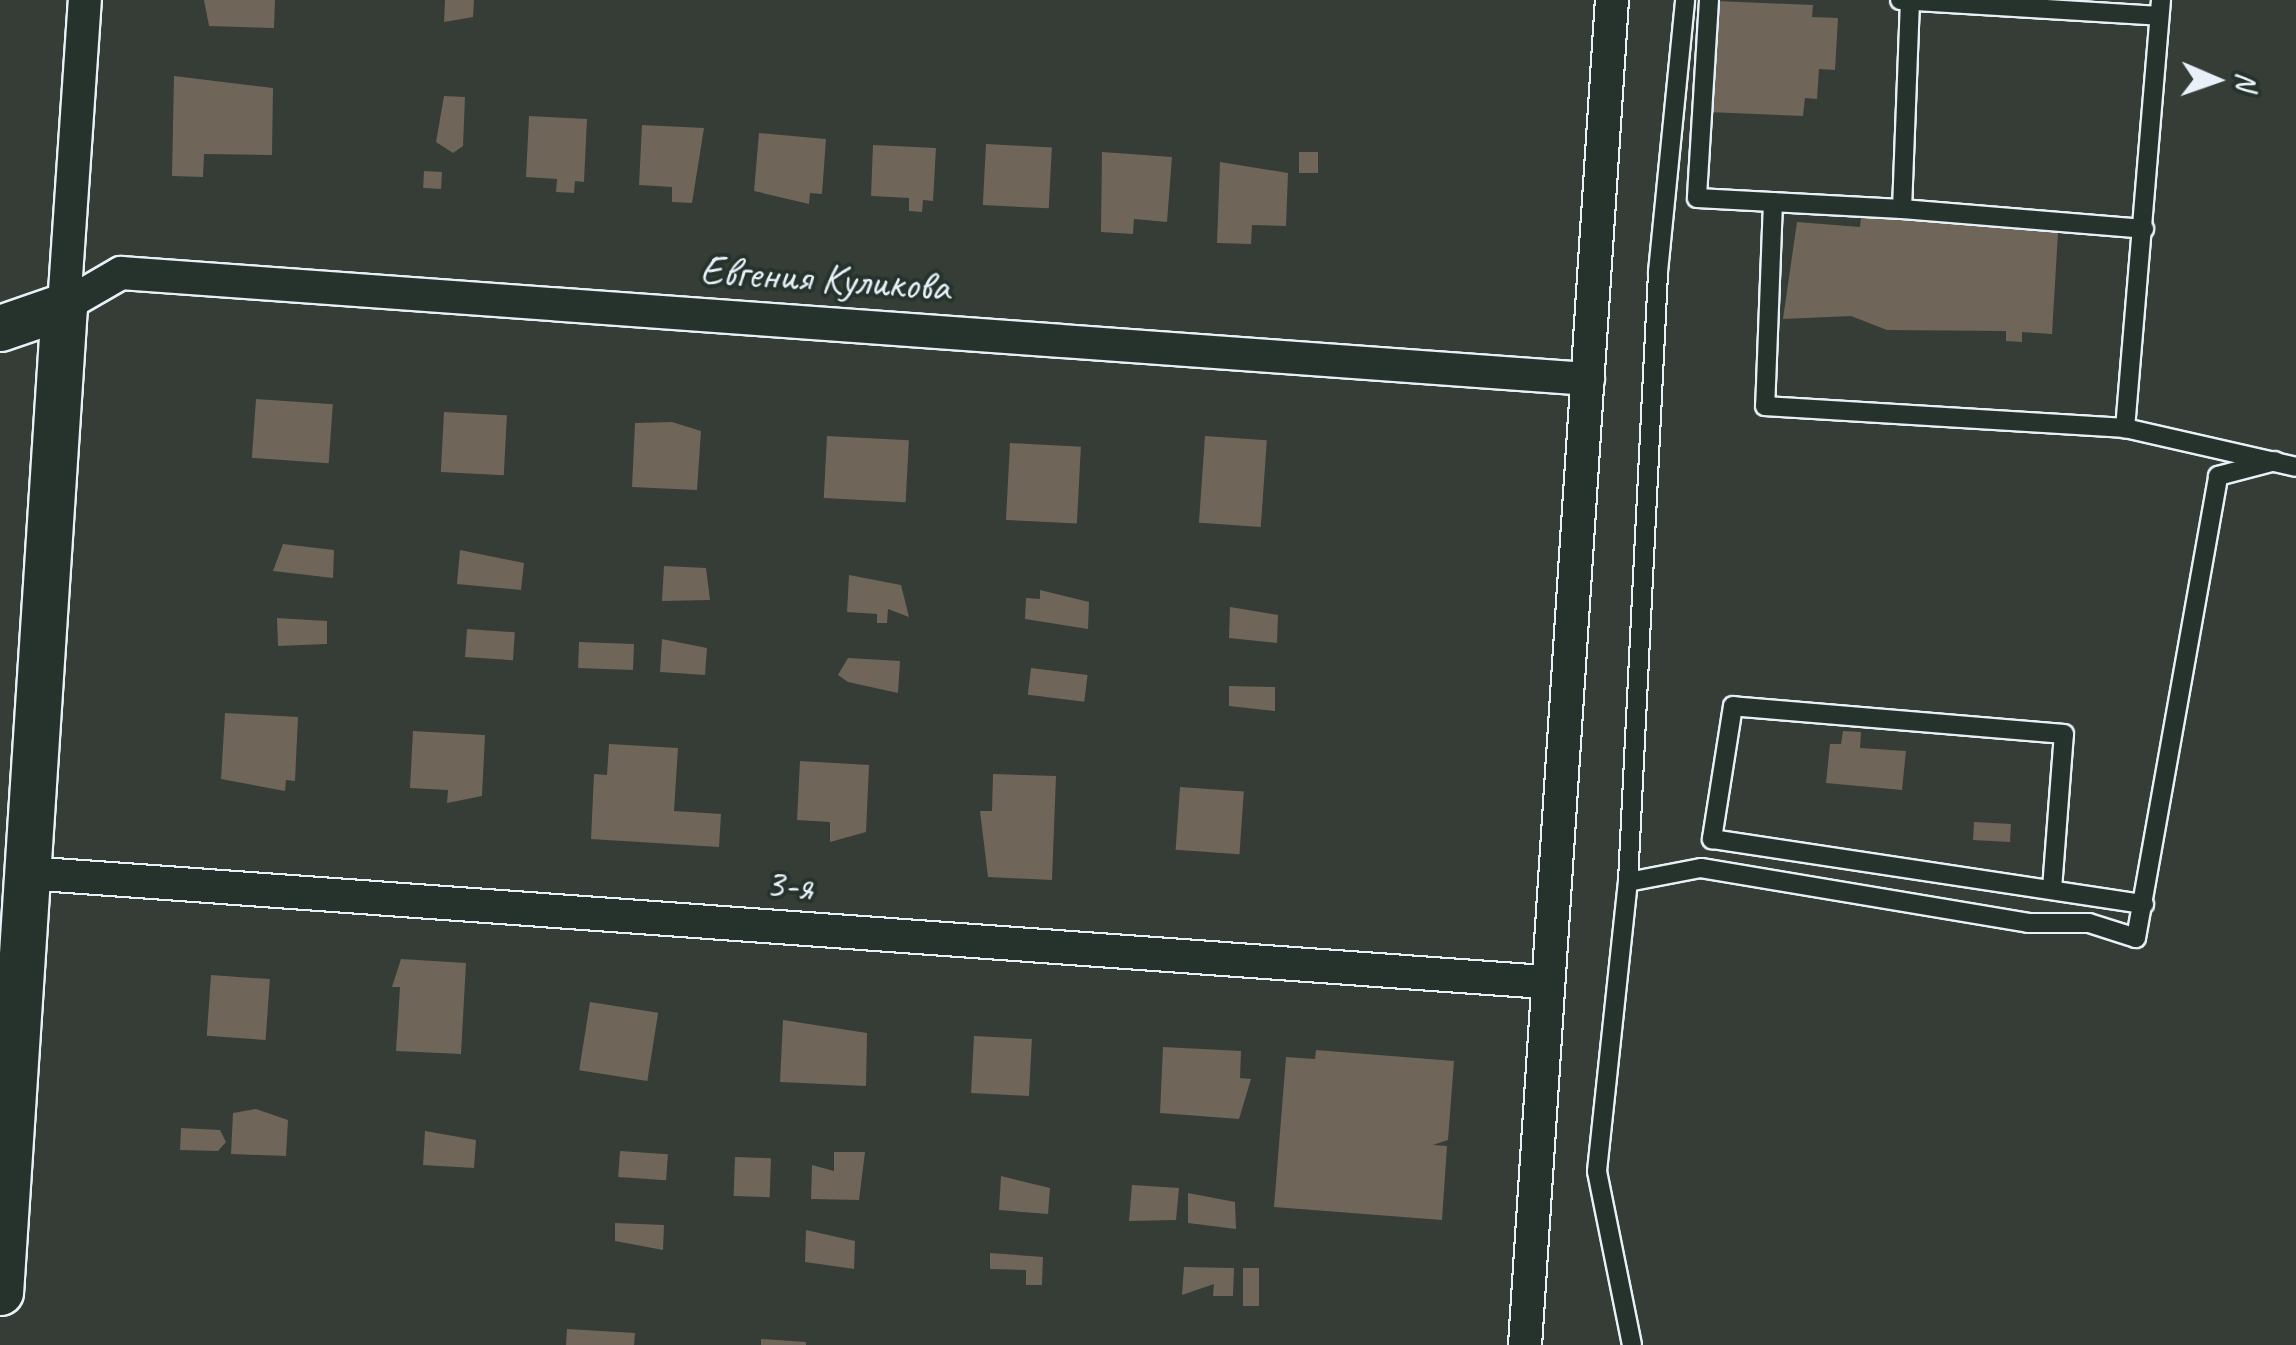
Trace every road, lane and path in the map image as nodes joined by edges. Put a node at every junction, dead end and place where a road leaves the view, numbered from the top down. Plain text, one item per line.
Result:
1 (86, 0) edge
2 (1612, 0) edge
3 (1685, 0) edge
4 (1708, 0) edge
5 (1898, 0) edge
6 (1910, 1) edge
7 (2160, 8) edge
8 (1772, 202) junction
9 (1902, 209) junction
10 (2144, 229) junction
11 (64, 306) junction
12 (0, 328) edge
13 (1588, 379) junction
14 (2125, 428) junction
15 (2275, 461) junction
16 (2296, 467) edge
17 (27, 873) junction
18 (1628, 882) junction
19 (2052, 890) junction
20 (2144, 904) junction
21 (1544, 982) junction
22 (0, 1292) edge
23 (1524, 1345) edge
24 (1632, 1345) edge

1 - 11 street
2 - 13 street
3 - 18 lane
4 - 8 lane
5 - 6 lane
6 - 7 lane
6 - 9 lane
7 - 10 lane
8 - 9 lane
8 - 14 lane
9 - 10 lane
10 - 14 lane
11 - 12 street
11 - 13 street, Евгения Куликова
11 - 17 street
13 - 21 street
14 - 15 lane
15 - 16 lane
15 - 20 lane
17 - 21 street, 3-я
17 - 22 street
18 - 20 lane
18 - 24 lane
19 - 19 lane
19 - 20 lane
21 - 23 street

